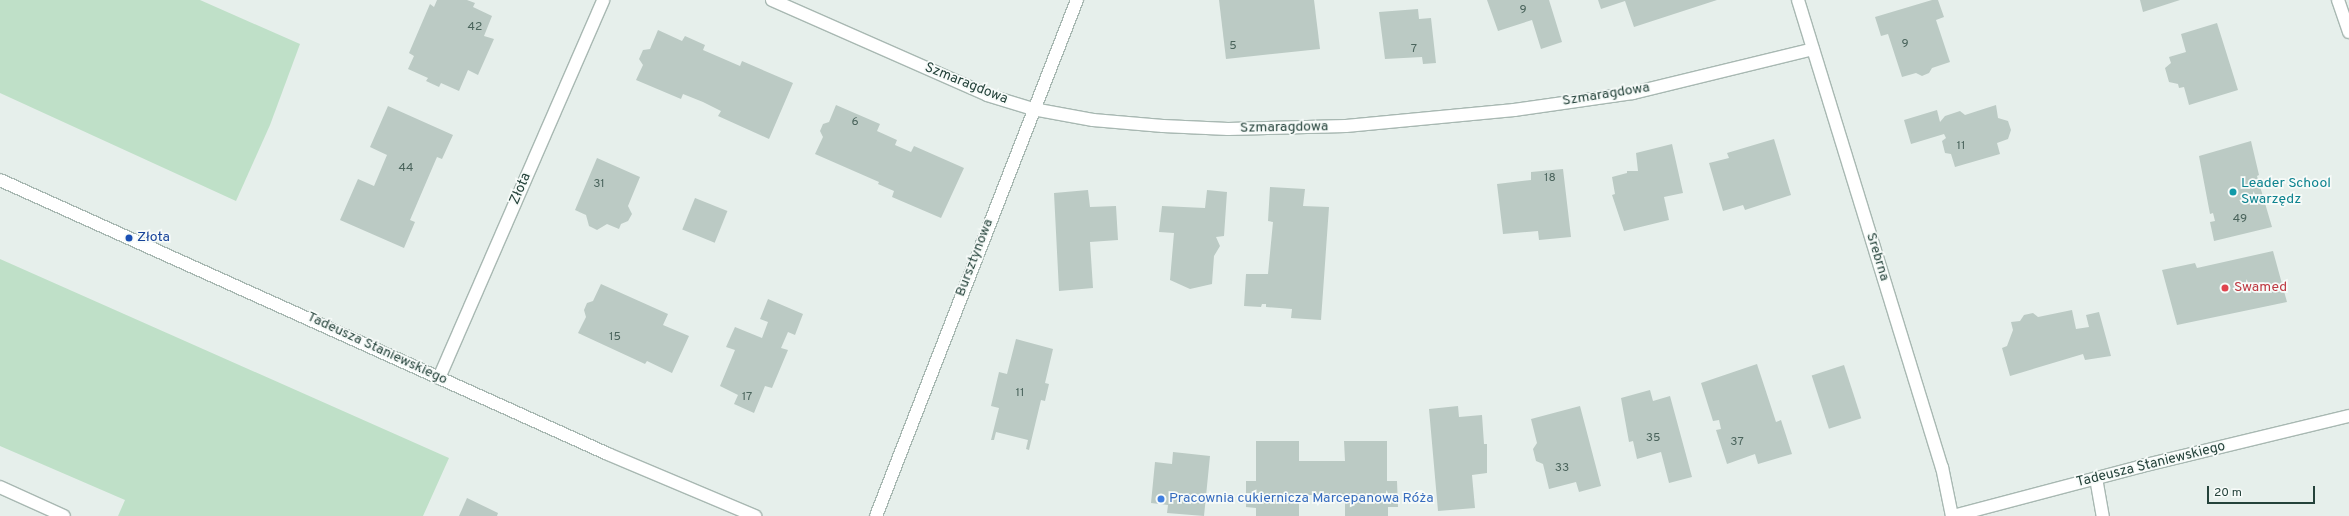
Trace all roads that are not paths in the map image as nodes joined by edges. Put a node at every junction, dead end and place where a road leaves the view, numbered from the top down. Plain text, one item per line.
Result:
1 (603, 0) edge
2 (772, 0) edge
3 (1077, 0) edge
4 (1798, 0) edge
5 (2338, 0) edge
6 (2349, 32) edge
7 (1813, 49) junction
8 (1033, 109) junction
9 (0, 180) edge
10 (438, 378) junction
11 (2349, 416) edge
12 (2096, 478) junction
13 (0, 487) edge
14 (64, 516) edge
15 (755, 516) edge
16 (876, 516) edge
17 (1952, 516) edge
18 (2103, 516) edge

1 - 10 street, Złota
2 - 8 street, Szmaragdowa
3 - 8 street, Bursztynowa
4 - 7 street, Srebrna
5 - 6 street
7 - 8 street, Szmaragdowa
7 - 17 street, Srebrna
8 - 16 street, Bursztynowa
9 - 10 street, Tadeusza Staniewskiego
10 - 15 street, Tadeusza Staniewskiego
11 - 12 street, Tadeusza Staniewskiego
12 - 17 street, Tadeusza Staniewskiego
12 - 18 street
13 - 14 street

